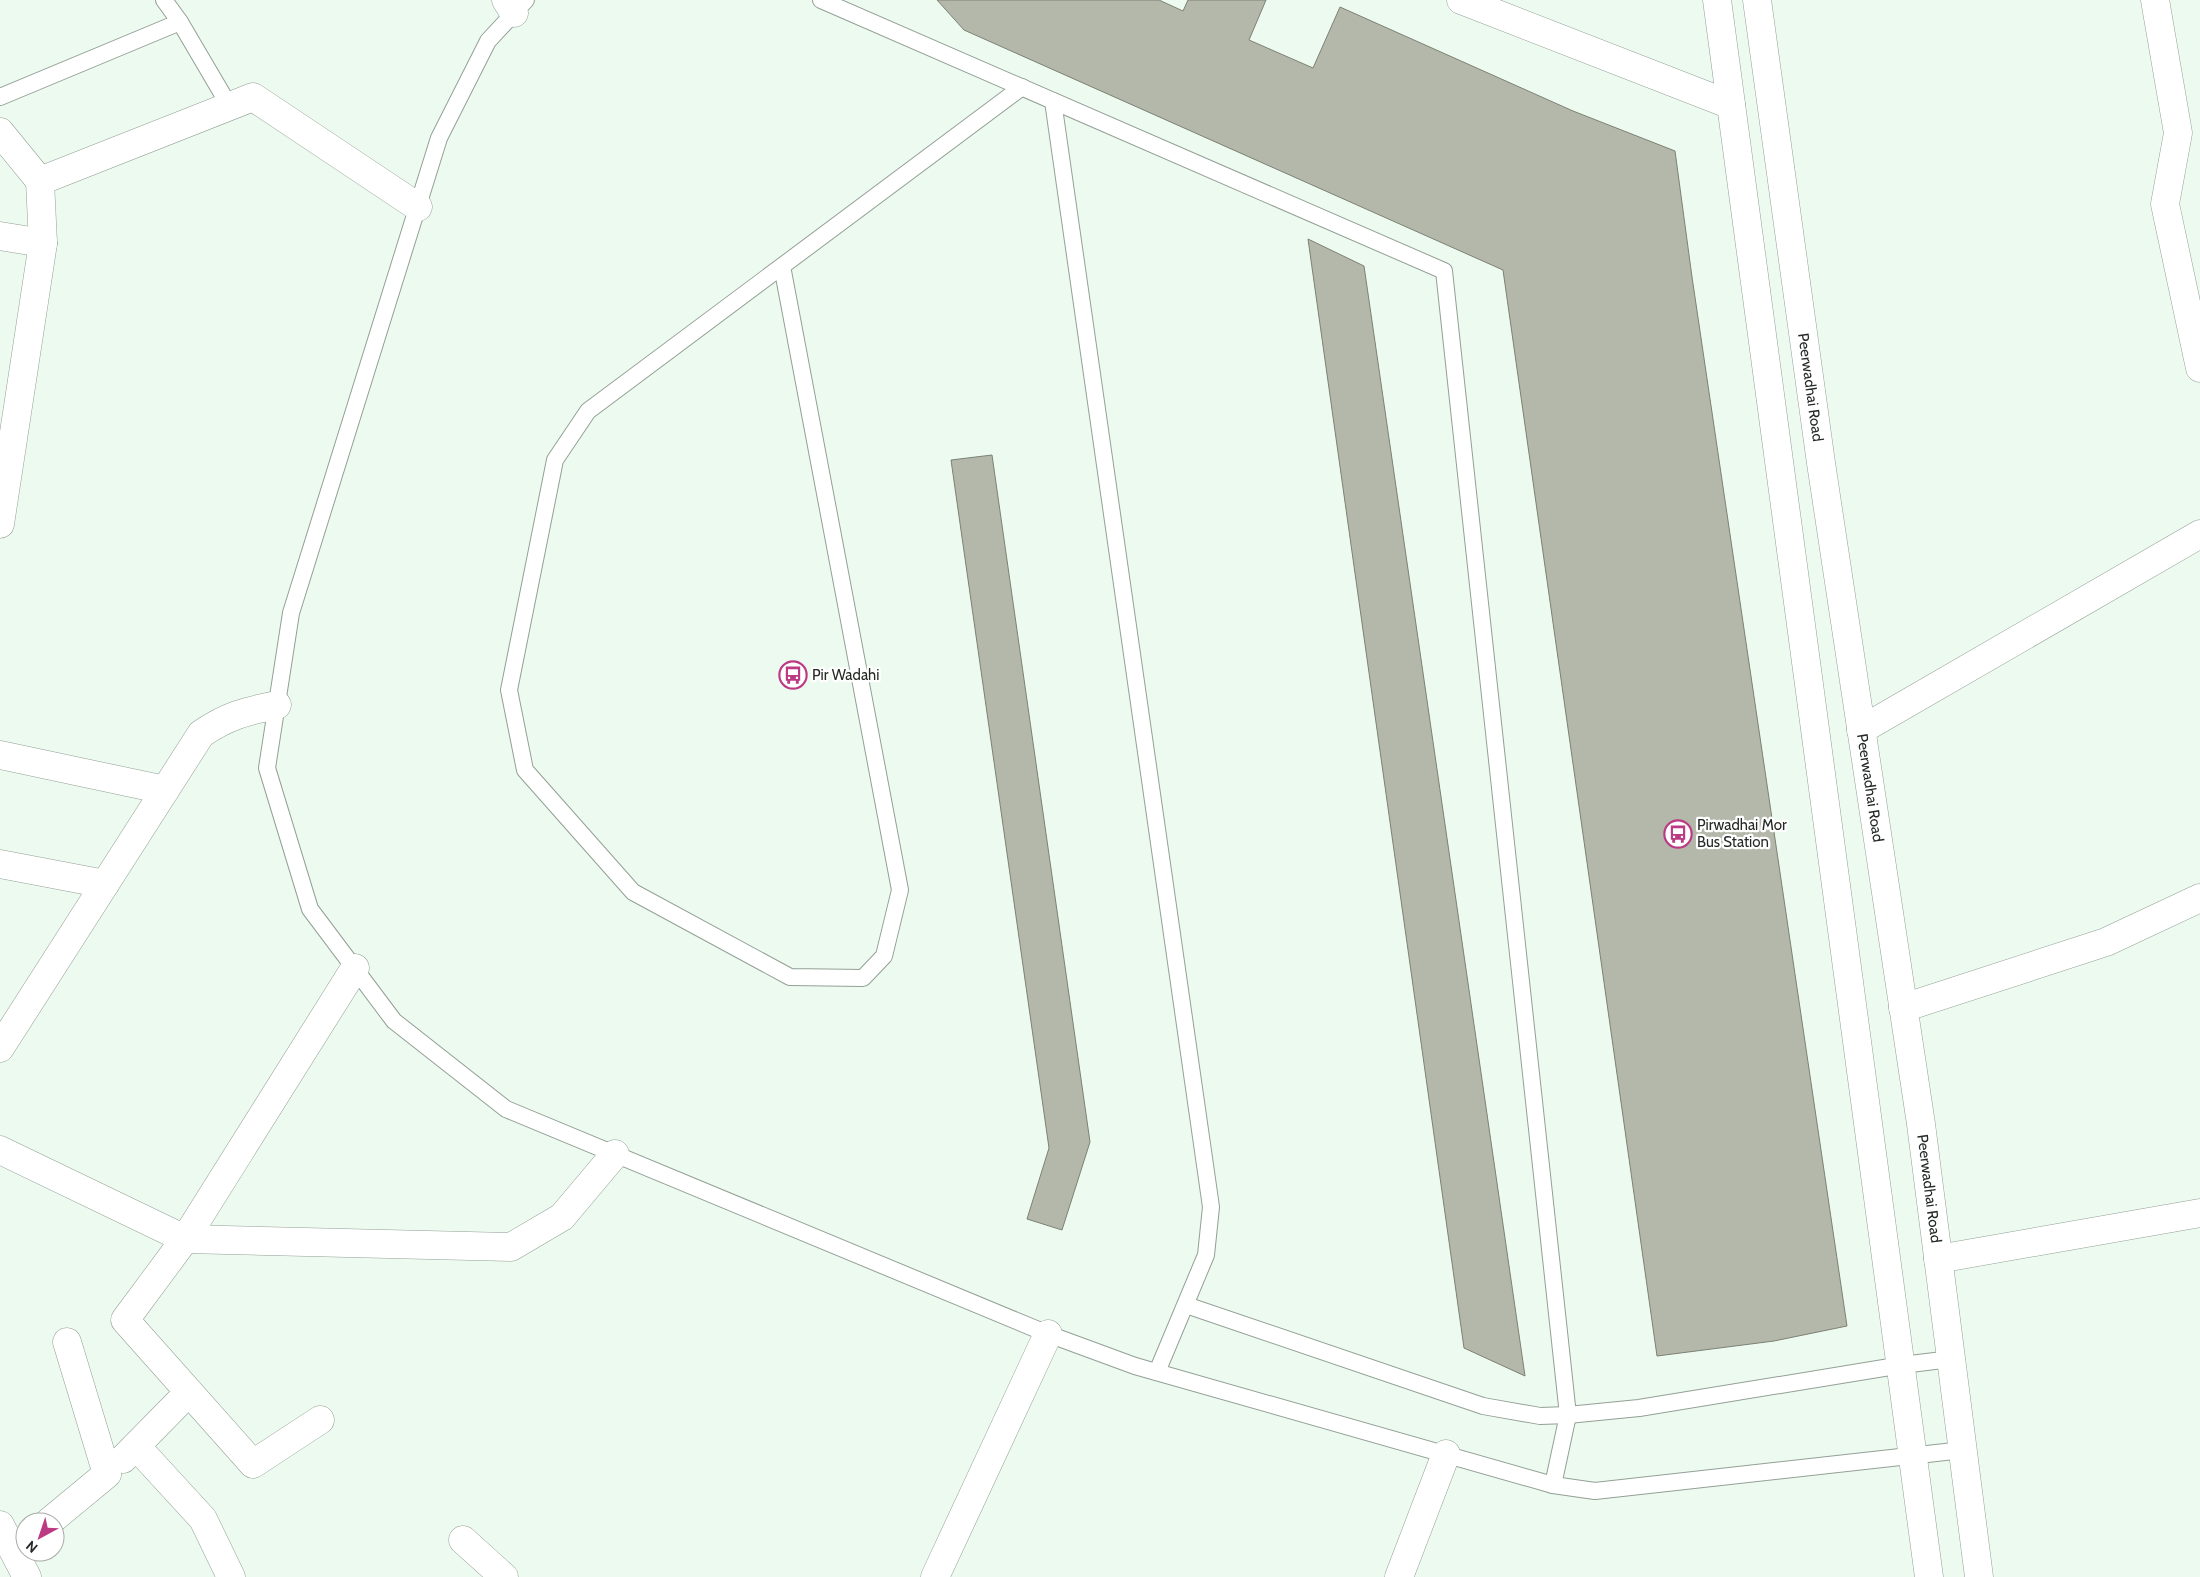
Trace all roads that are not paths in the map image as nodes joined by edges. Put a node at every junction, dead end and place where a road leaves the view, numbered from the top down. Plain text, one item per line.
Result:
1 (164, 0) edge
2 (821, 0) edge
3 (1461, 0) edge
4 (1717, 0) edge
5 (1757, 0) edge
6 (2155, 0) edge
7 (515, 4) edge
8 (180, 22) junction
9 (1022, 87) junction
10 (0, 97) edge
11 (1053, 101) junction
12 (1731, 105) junction
13 (230, 107) junction
14 (0, 132) edge
15 (40, 181) junction
16 (418, 207) junction
17 (0, 236) edge
18 (43, 243) junction
19 (782, 266) junction
20 (2200, 368) edge
21 (0, 524) edge
22 (2200, 534) edge
23 (277, 705) junction
24 (1861, 730) junction
25 (0, 755) edge
26 (165, 790) junction
27 (0, 864) edge
28 (105, 884) junction
29 (2200, 898) edge
30 (355, 968) junction
31 (1903, 1008) junction
32 (0, 1048) edge
33 (0, 1150) edge
34 (615, 1154) junction
35 (2200, 1213) edge
36 (185, 1239) junction
37 (1938, 1259) junction
38 (1186, 1305) junction
39 (1048, 1334) junction
40 (67, 1342) dead end
41 (1951, 1359) junction
42 (1902, 1365) junction
43 (1157, 1372) junction
44 (189, 1392) junction
45 (1568, 1415) junction
46 (320, 1420) dead end
47 (136, 1446) junction
48 (1963, 1450) junction
49 (1446, 1454) junction
50 (1912, 1455) junction
51 (108, 1474) junction
52 (1553, 1485) junction
53 (61, 1512) edge
54 (0, 1525) edge
55 (463, 1540) dead end
56 (15, 1542) edge
57 (23, 1562) edge
58 (27, 1577) edge
59 (231, 1577) edge
60 (504, 1577) edge
61 (935, 1577) edge
62 (1400, 1577) edge
63 (1929, 1577) edge
64 (1980, 1577) edge

1 - 8 lane
2 - 9 lane
3 - 12 street
4 - 12 street
5 - 24 street, Peerwadhai Road
6 - 20 street
7 - 16 lane
8 - 10 lane
8 - 13 lane
9 - 11 lane
9 - 19 lane
11 - 38 lane
11 - 45 lane
12 - 42 street
13 - 15 street
13 - 16 street
14 - 15 street
15 - 18 street
16 - 23 lane
17 - 18 street
18 - 21 street
19 - 19 lane
22 - 24 street
23 - 26 street
23 - 30 lane
24 - 31 street, Peerwadhai Road
25 - 26 street
26 - 28 street
27 - 28 street
28 - 32 street
29 - 31 street
30 - 34 lane
30 - 36 street
31 - 37 street, Peerwadhai Road
33 - 36 street
34 - 36 street
34 - 39 lane
35 - 37 street
36 - 44 street
37 - 41 street, Peerwadhai Road
38 - 43 lane
38 - 45 lane
39 - 43 lane
39 - 61 street
40 - 51 street
41 - 42 lane
41 - 48 street, Peerwadhai Road
42 - 45 lane
42 - 50 street
43 - 49 lane
44 - 46 street
44 - 47 street
45 - 52 lane
47 - 51 street
47 - 59 street
48 - 50 lane
48 - 64 street, Peerwadhai Road
49 - 52 lane
49 - 62 street
50 - 52 lane
50 - 63 street
51 - 53 street
54 - 56 street
55 - 60 street
57 - 58 street

